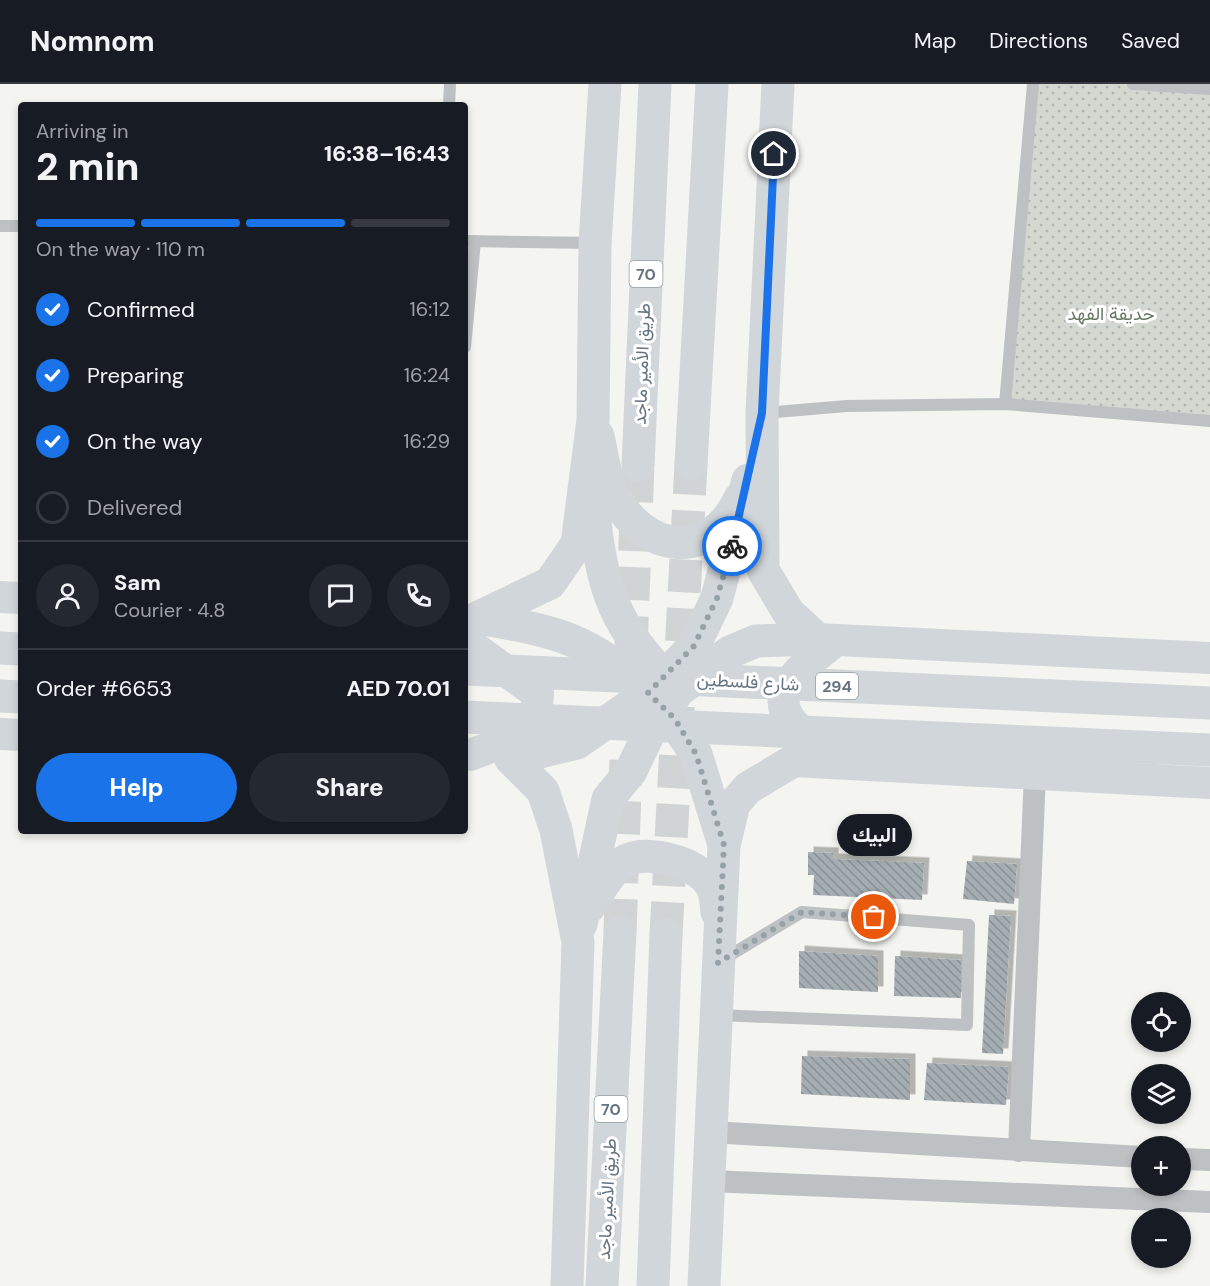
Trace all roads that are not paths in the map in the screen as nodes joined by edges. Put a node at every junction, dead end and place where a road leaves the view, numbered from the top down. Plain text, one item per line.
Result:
1 (450, 84) edge
2 (605, 84) edge
3 (655, 84) edge
4 (712, 84) edge
5 (777, 84) edge
6 (1033, 84) edge
7 (1133, 84) edge
8 (1210, 89) edge
9 (449, 102) edge
10 (0, 226) edge
11 (18, 226) edge
12 (470, 241) edge
13 (595, 243) junction
14 (468, 283) edge
15 (1005, 404) junction
16 (762, 413) junction
17 (593, 420) junction
18 (1210, 421) edge
19 (588, 462) junction
20 (691, 464) tunnel mouth
21 (638, 465) tunnel mouth
22 (748, 480) junction
23 (0, 597) edge
24 (18, 598) edge
25 (469, 626) edge
26 (827, 640) junction
27 (0, 648) edge
28 (18, 649) edge
29 (1210, 658) edge
30 (468, 669) edge
31 (664, 693) junction
32 (0, 696) edge
33 (18, 697) edge
34 (1210, 703) edge
35 (468, 717) edge
36 (0, 734) edge
37 (18, 735) edge
38 (1210, 750) edge
39 (468, 755) edge
40 (511, 759) junction
41 (793, 761) junction
42 (844, 764) junction
43 (1035, 774) junction
44 (1210, 783) edge
45 (724, 845) junction
46 (620, 932) tunnel mouth
47 (666, 935) tunnel mouth
48 (578, 943) junction
49 (719, 947) junction
50 (716, 1015) junction
51 (710, 1132) junction
52 (1019, 1151) junction
53 (1131, 1156) edge
54 (1191, 1159) edge
55 (1210, 1160) edge
56 (709, 1181) junction
57 (1210, 1202) edge
58 (567, 1286) edge
59 (602, 1286) edge
60 (653, 1286) edge
61 (704, 1286) edge

1 - 9 lane
2 - 13 main road
3 - 21 main road, طريق الأمير ماجد / 70
4 - 20 main road
5 - 16 main road
6 - 15 lane
7 - 8 lane
10 - 11 lane
12 - 13 lane
12 - 14 lane
13 - 17 main road
15 - 16 lane
15 - 18 lane
16 - 22 main road
16 - 26 main road
17 - 19 main road
17 - 22 main road
19 - 25 main road
19 - 31 main road
22 - 31 main road
23 - 24 main road
25 - 31 main road
25 - 39 main road
26 - 29 main road
26 - 31 main road
26 - 42 main road
27 - 28 main road
30 - 34 main road, شارع فلسطين / 294
31 - 40 main road
31 - 41 main road
31 - 45 main road
31 - 48 main road
32 - 33 main road
35 - 38 main road
36 - 37 main road
39 - 40 main road
40 - 48 main road
41 - 42 main road
41 - 45 main road
42 - 43 main road
43 - 44 main road
43 - 52 street
45 - 49 main road
46 - 59 main road, طريق الأمير ماجد / 70
47 - 60 main road
48 - 49 main road
48 - 58 main road
49 - 50 main road
49 - 50 lane
50 - 51 main road
51 - 52 street
51 - 56 main road
52 - 53 street
54 - 55 street
56 - 57 street
56 - 61 main road

